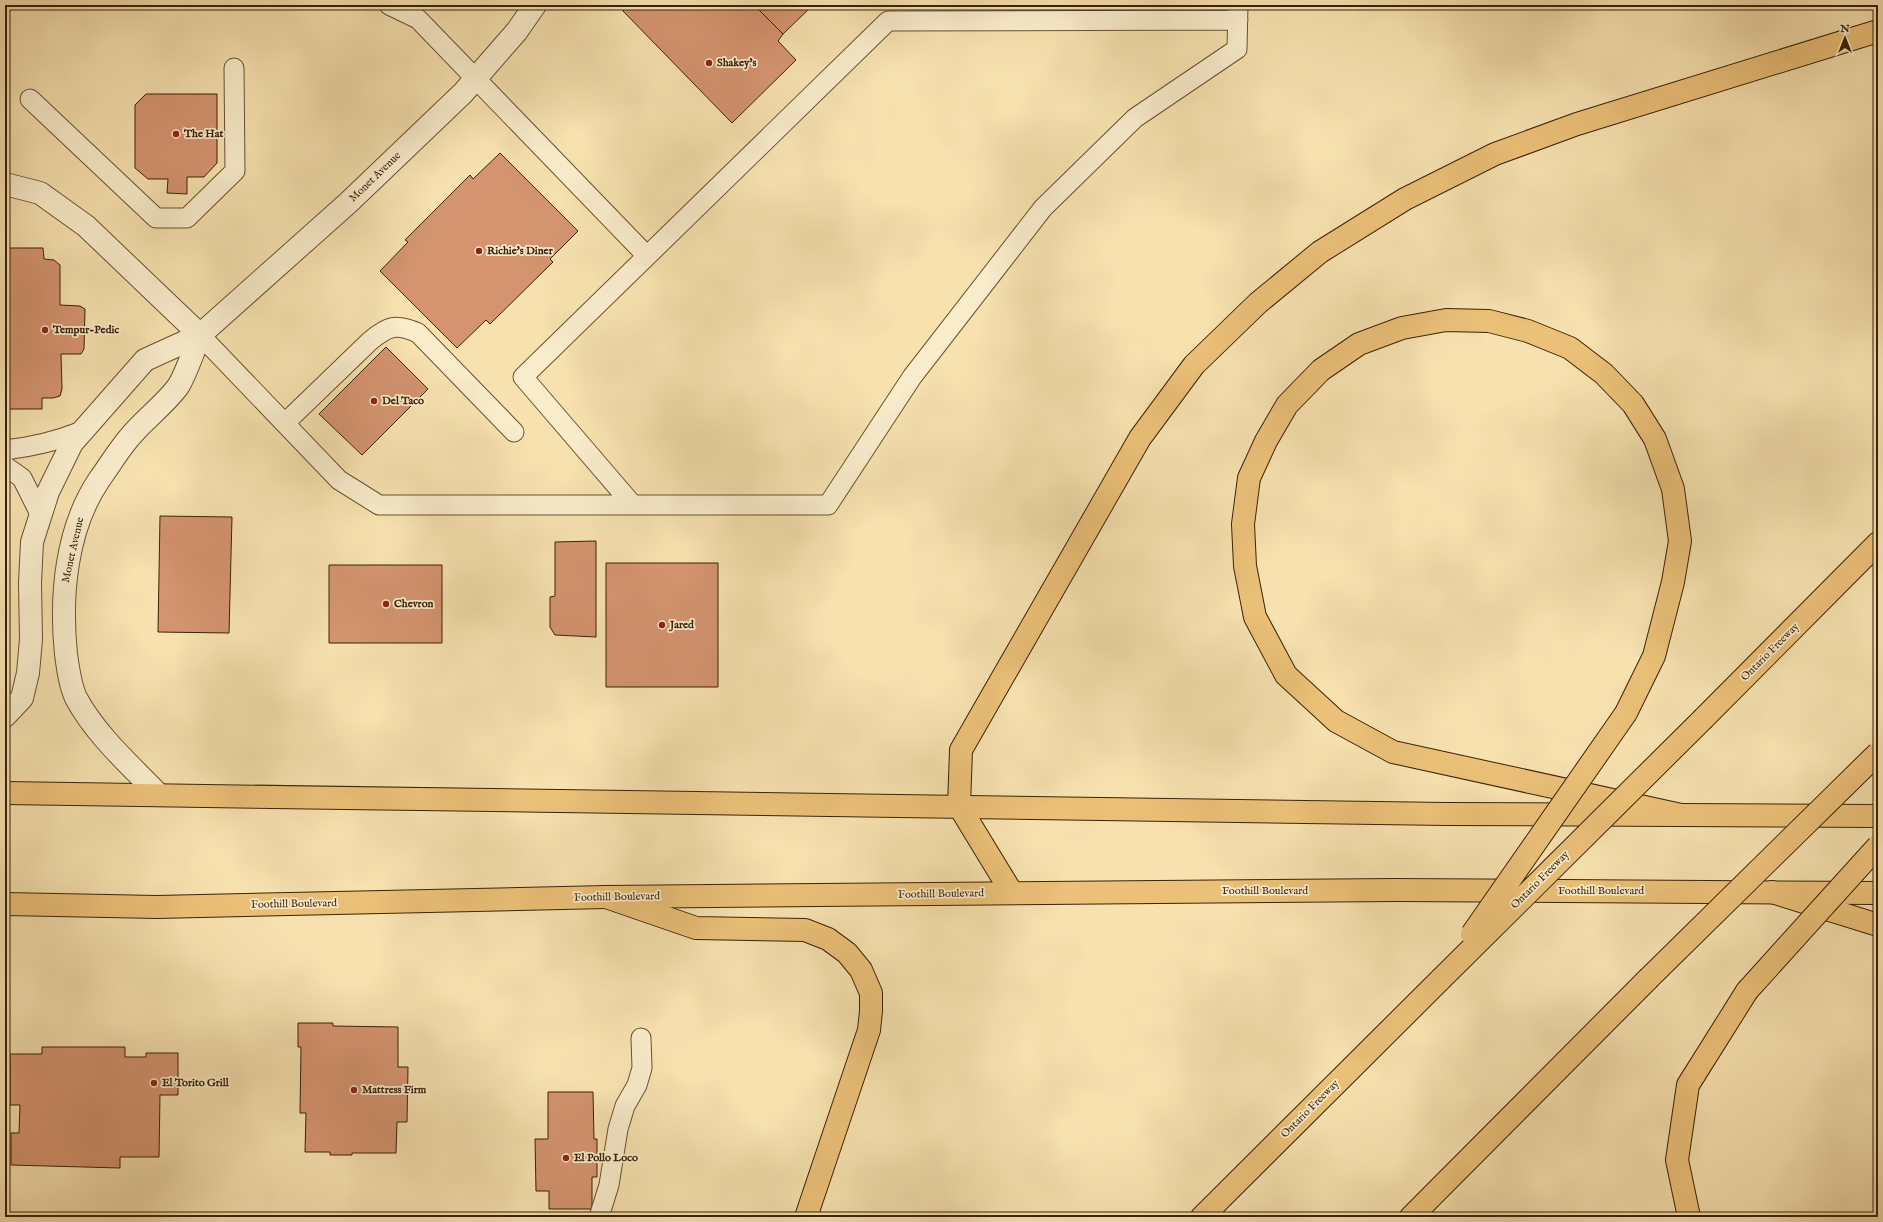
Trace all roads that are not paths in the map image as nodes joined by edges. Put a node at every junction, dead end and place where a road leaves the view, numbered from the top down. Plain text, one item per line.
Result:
1 (389, 5) edge
2 (535, 5) edge
3 (1238, 12) edge
4 (1878, 31) edge
5 (234, 68) dead end
6 (475, 77) junction
7 (30, 100) dead end
8 (5, 184) edge
9 (647, 256) junction
10 (200, 335) junction
11 (285, 423) junction
12 (82, 431) junction
13 (514, 432) dead end
14 (5, 450) edge
15 (5, 466) edge
16 (632, 504) junction
17 (41, 516) junction
18 (1878, 543) edge
19 (5, 716) edge
20 (1878, 753) edge
21 (5, 793) edge
22 (158, 794) junction
23 (959, 806) junction
24 (1681, 815) junction
25 (1878, 816) edge
26 (1878, 846) edge
27 (1772, 892) junction
28 (1012, 893) junction
29 (1878, 893) edge
30 (606, 897) junction
31 (5, 904) edge
32 (1878, 925) edge
33 (1440, 979) junction
34 (641, 1038) dead end
35 (599, 1217) edge
36 (806, 1217) edge
37 (1202, 1217) edge
38 (1411, 1217) edge
39 (1689, 1217) edge

1 - 6 lane
2 - 6 street, Monet Avenue
3 - 9 lane
3 - 16 lane
4 - 23 main road
5 - 7 lane
6 - 9 lane
6 - 10 street, Monet Avenue
8 - 10 street
9 - 16 lane
10 - 11 lane
10 - 12 street, Monet Avenue
10 - 22 street, Monet Avenue
11 - 13 lane
11 - 16 lane
12 - 14 lane
12 - 17 street, Monet Avenue
15 - 17 lane
17 - 19 street, Monet Avenue
18 - 33 main road, Ontario Freeway, bridge
20 - 38 main road, bridge
21 - 22 main road
22 - 23 main road
23 - 24 main road
23 - 28 main road
24 - 25 main road
24 - 33 main road, bridge
26 - 39 main road, bridge
27 - 28 main road, Foothill Boulevard
27 - 29 main road, Foothill Boulevard
27 - 32 main road
28 - 30 main road, Foothill Boulevard
30 - 31 main road, Foothill Boulevard
30 - 36 main road
33 - 37 main road, Ontario Freeway
34 - 35 lane

